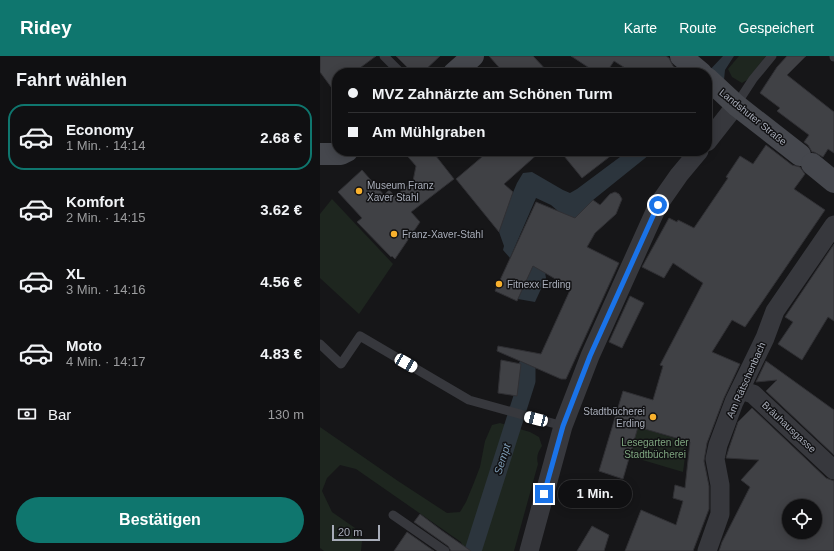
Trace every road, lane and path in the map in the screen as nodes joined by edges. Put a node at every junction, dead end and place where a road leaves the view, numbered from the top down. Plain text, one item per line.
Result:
1 (384, 56) edge
2 (473, 56) edge
3 (681, 56) edge
4 (772, 56) edge
5 (396, 68) edge
6 (460, 68) edge
7 (695, 68) edge
8 (712, 83) edge
9 (730, 99) junction
10 (712, 133) edge
11 (320, 154) edge
12 (332, 154) edge
13 (695, 156) edge
14 (834, 182) edge
15 (834, 224) edge
16 (320, 344) edge
17 (740, 390) junction
18 (563, 426) junction
19 (834, 470) edge
20 (393, 515) dead end
21 (445, 551) edge
22 (529, 551) edge
23 (707, 551) edge

1 - 5 lane
2 - 6 street
3 - 7 street, Landshuter Straße
4 - 9 lane
8 - 9 street, Landshuter Straße
9 - 10 street
9 - 14 street, Landshuter Straße
11 - 12 street
13 - 18 street
15 - 17 street, Am Rätschenbach
16 - 18 lane
17 - 19 street, Bräuhausgasse
17 - 23 street, Am Rätschenbach
18 - 22 street
20 - 21 lane

